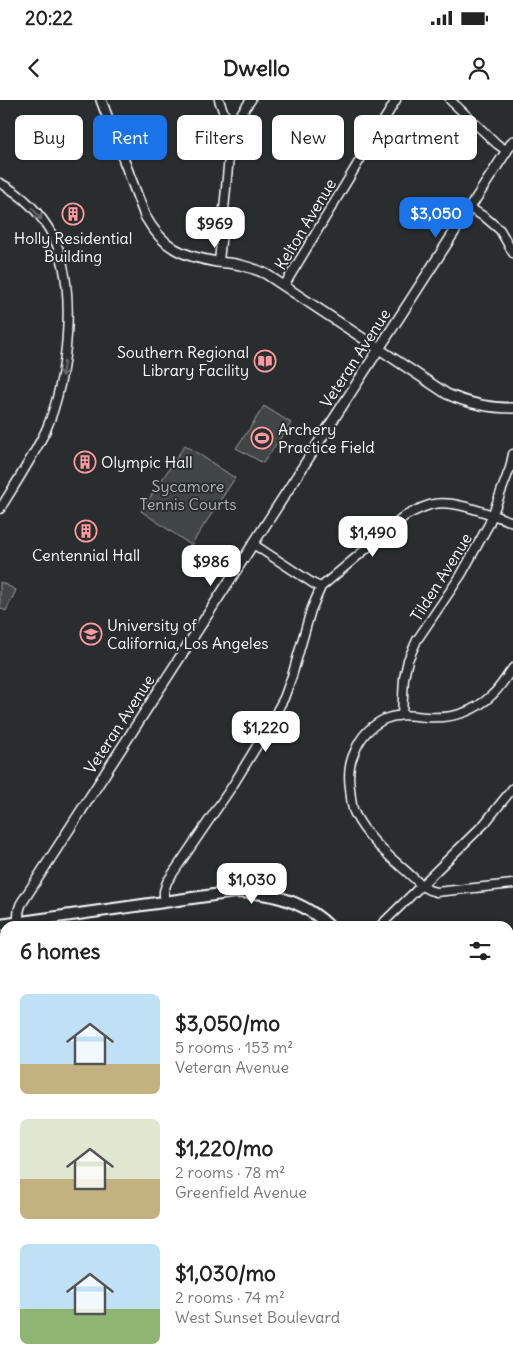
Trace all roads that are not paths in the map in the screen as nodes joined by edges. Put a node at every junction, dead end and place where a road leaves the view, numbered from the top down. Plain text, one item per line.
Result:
1 (101, 100) edge
2 (219, 100) edge
3 (251, 100) edge
4 (396, 100) edge
5 (450, 100) edge
6 (225, 115) edge
7 (240, 115) edge
8 (513, 141) edge
9 (507, 151) junction
10 (229, 160) edge
11 (0, 183) edge
12 (470, 208) junction
13 (513, 253) edge
14 (219, 262) junction
15 (284, 286) junction
16 (379, 349) junction
17 (513, 408) edge
18 (513, 454) edge
19 (0, 509) edge
20 (492, 515) junction
21 (513, 522) edge
22 (253, 544) junction
23 (322, 586) junction
24 (513, 668) edge
25 (402, 715) junction
26 (513, 788) edge
27 (513, 884) edge
28 (422, 886) junction
29 (164, 902) junction
30 (18, 921) edge
31 (25, 921) edge
32 (323, 921) edge
33 (385, 921) edge

1 - 14 street
2 - 6 street
3 - 7 street
4 - 15 street, Kelton Avenue
5 - 9 street
8 - 9 street, Veteran Avenue
9 - 12 street, Veteran Avenue
10 - 14 street
11 -> 19 street
12 - 13 street
12 - 16 street, Veteran Avenue
14 - 15 street
15 - 16 street
16 - 17 street
16 - 22 street, Veteran Avenue
18 - 20 street, Tilden Avenue
20 - 21 street
20 - 23 street
20 - 25 street, Tilden Avenue
22 - 23 street
22 - 30 street, Veteran Avenue
23 - 29 street
24 - 25 street
25 - 28 street
26 - 28 street
27 - 28 street
28 - 33 street
29 - 31 main road
29 - 32 main road

